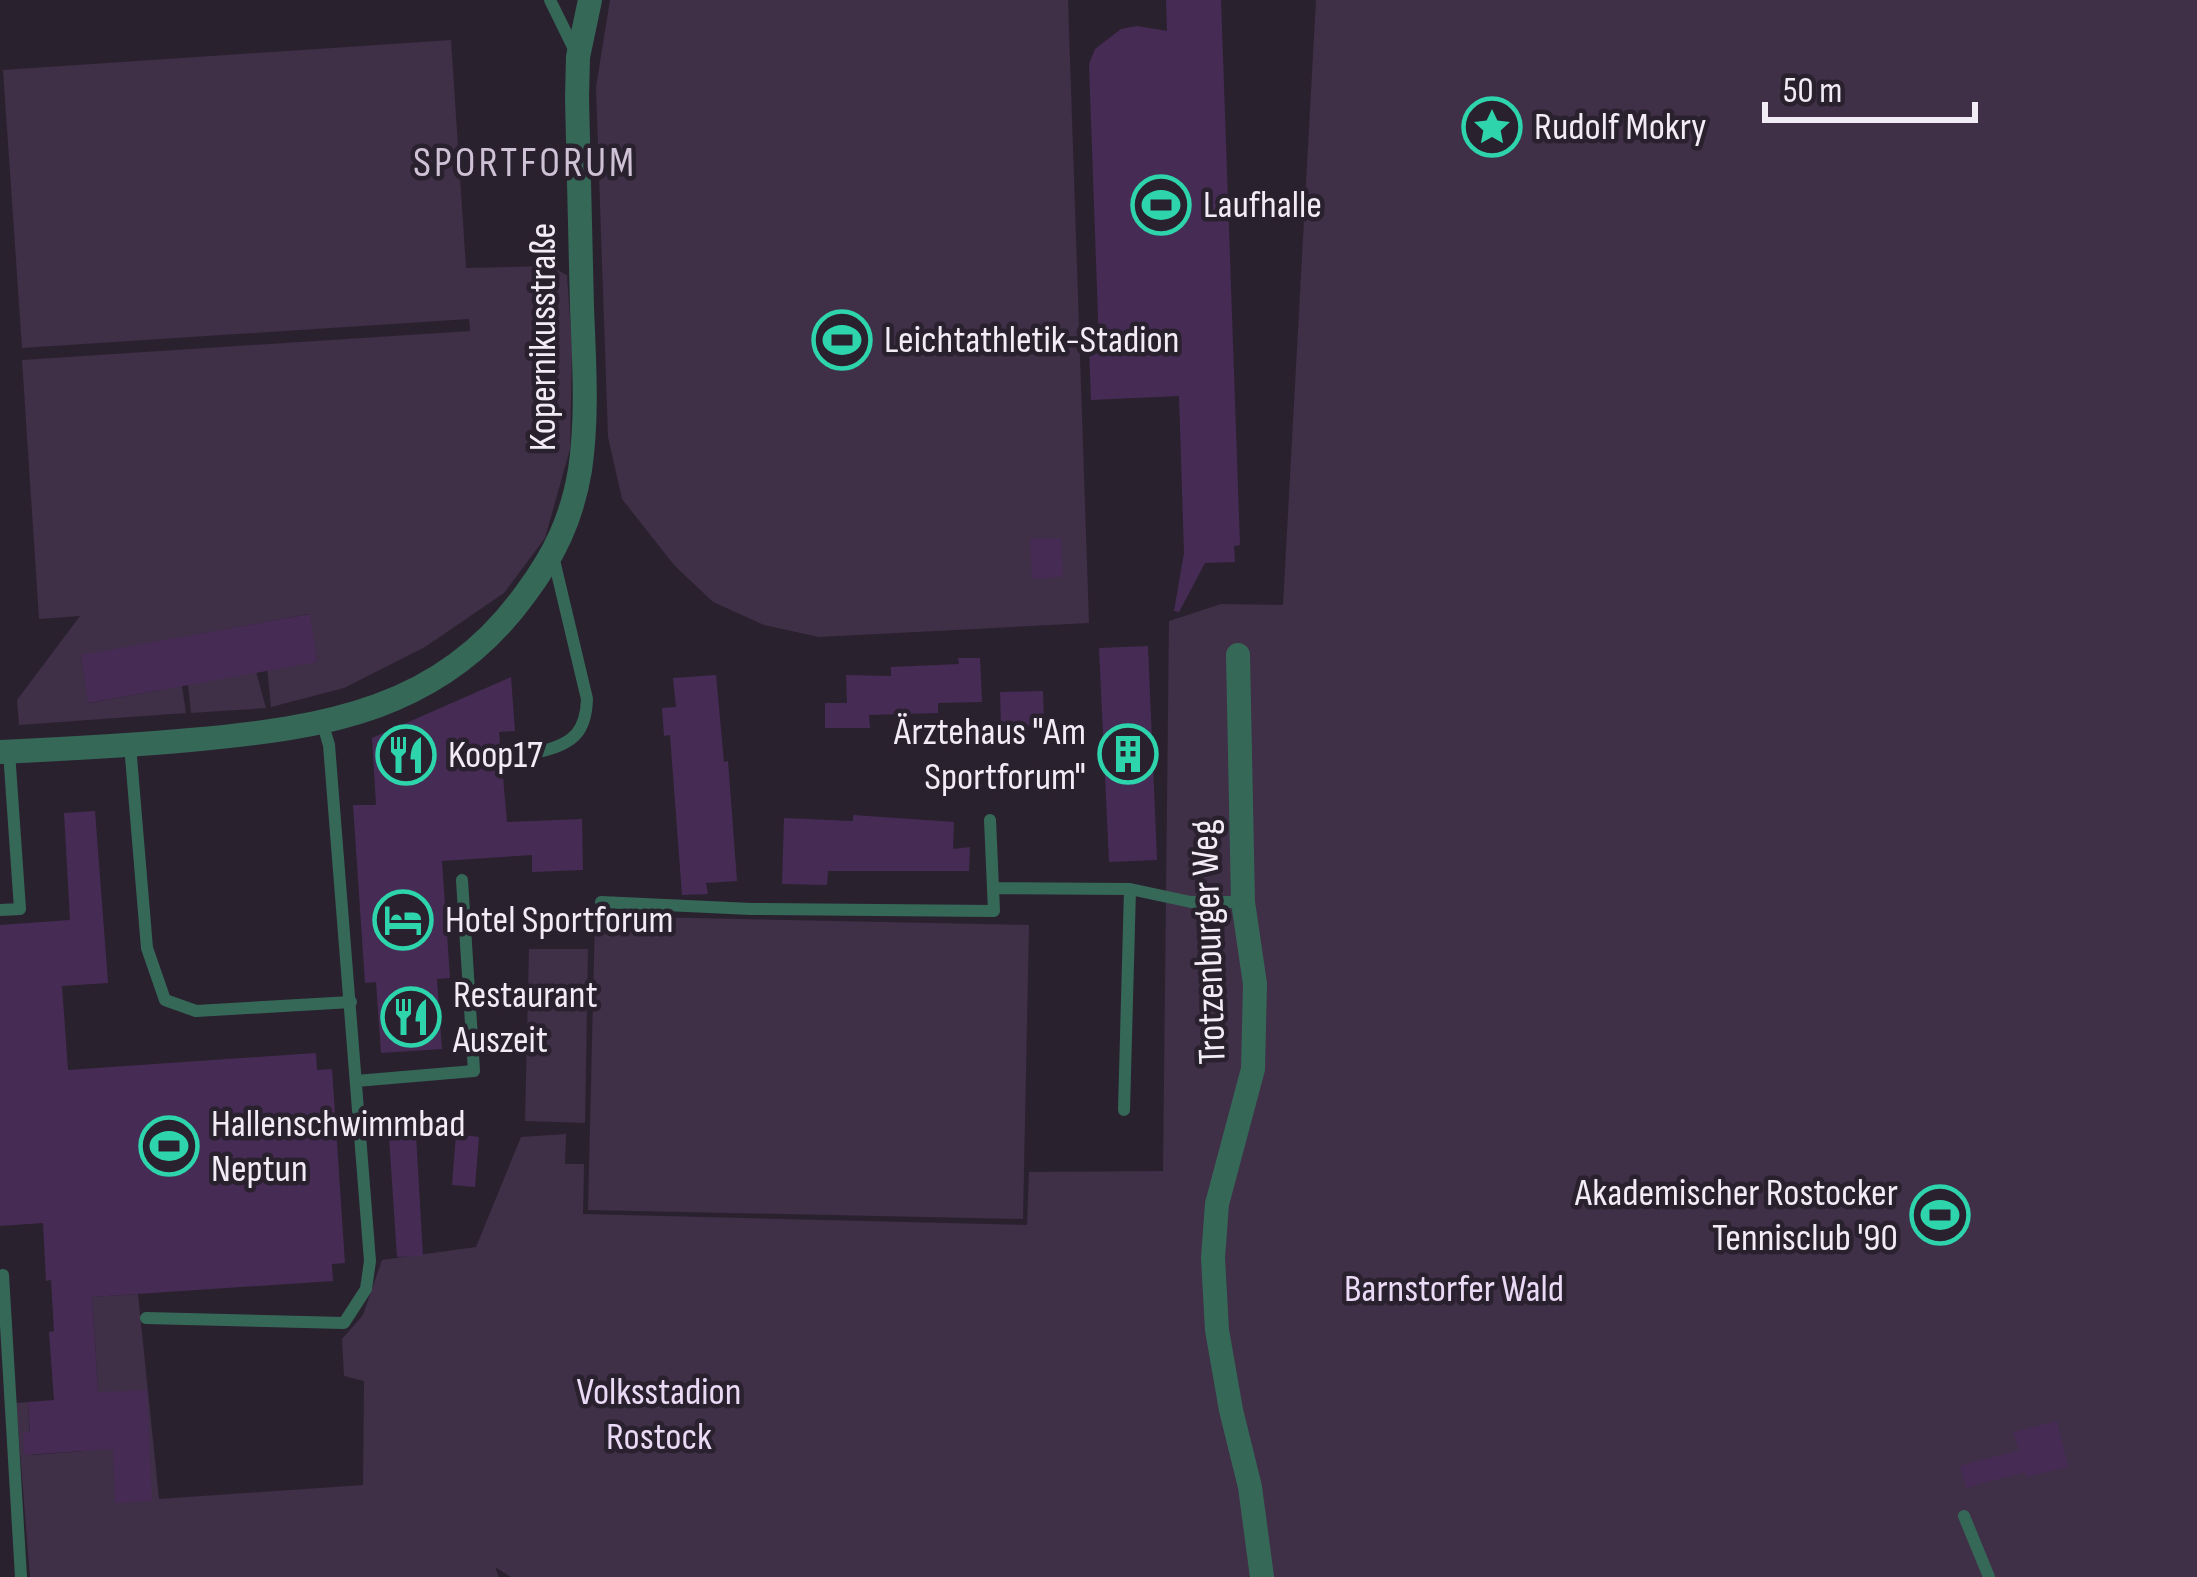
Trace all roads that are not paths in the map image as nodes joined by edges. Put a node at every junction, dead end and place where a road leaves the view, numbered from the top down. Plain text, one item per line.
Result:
1 (550, 0) edge
2 (590, 0) edge
3 (578, 57) junction
4 (553, 556) junction
5 (1238, 655) dead end
6 (322, 725) junction
7 (130, 746) junction
8 (543, 751) dead end
9 (4, 752) edge
10 (990, 820) dead end
11 (462, 880) dead end
12 (993, 888) junction
13 (1130, 889) junction
14 (601, 902) dead end
15 (1243, 902) junction
16 (0, 910) edge
17 (351, 1002) junction
18 (356, 1081) junction
19 (1124, 1110) dead end
20 (3, 1275) dead end
21 (146, 1318) dead end
22 (1964, 1516) dead end
23 (21, 1577) edge
24 (1262, 1577) edge
25 (1989, 1577) edge

1 - 3 lane
2 - 3 street, Kopernikusstraße
3 - 4 street, Kopernikusstraße
4 - 6 street, Kopernikusstraße
4 - 8 lane
5 - 15 street, Trotzenburger Weg
6 - 7 street, Kopernikusstraße
6 - 17 lane
7 - 9 street, Kopernikusstraße
7 - 17 lane
9 - 16 lane
10 - 12 lane
11 - 18 lane
12 - 13 lane
12 - 14 lane
13 - 15 lane
13 - 19 lane
15 - 24 street, Trotzenburger Weg
17 - 18 lane
18 - 21 lane
20 - 23 lane
22 - 25 lane

